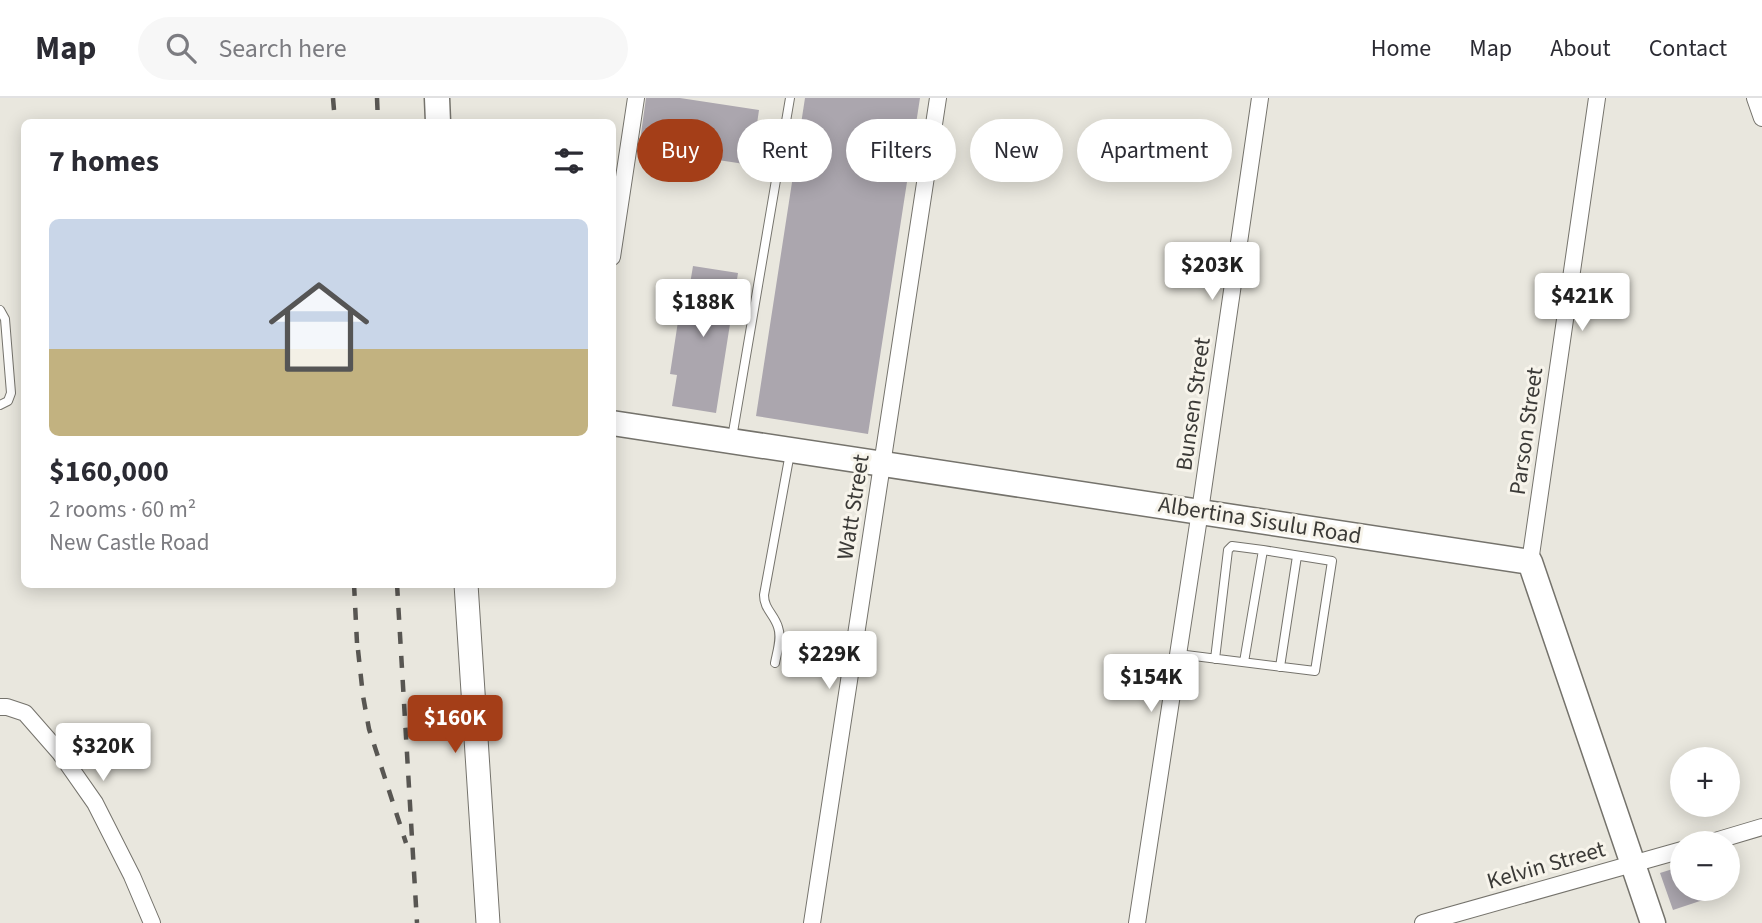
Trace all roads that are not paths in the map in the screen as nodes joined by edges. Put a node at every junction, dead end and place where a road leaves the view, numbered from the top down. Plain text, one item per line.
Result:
1 (437, 98) edge
2 (636, 98) edge
3 (790, 98) edge
4 (938, 98) edge
5 (1260, 98) edge
6 (1597, 98) edge
7 (1755, 98) edge
8 (1762, 118) edge
9 (438, 119) edge
10 (616, 230) edge
11 (0, 310) edge
12 (0, 405) edge
13 (616, 424) edge
14 (732, 441) junction
15 (791, 450) junction
16 (883, 464) junction
17 (1200, 511) junction
18 (1263, 550) junction
19 (1297, 555) junction
20 (1530, 562) junction
21 (466, 588) edge
22 (1178, 654) junction
23 (1215, 659) junction
24 (1244, 662) junction
25 (775, 663) dead end
26 (1280, 667) junction
27 (0, 707) edge
28 (1762, 827) edge
29 (1740, 833) edge
30 (1670, 853) edge
31 (1632, 864) junction
32 (152, 923) edge
33 (488, 923) edge
34 (813, 923) edge
35 (1138, 923) edge
36 (1423, 923) edge
37 (1653, 923) edge

1 - 9 main road
2 - 10 street
3 - 14 lane
4 - 16 street, Watt Street
5 - 17 street, Bunsen Street
6 - 20 street, Parson Street
7 - 8 street
11 - 12 lane
13 - 14 main road, Albertina Sisulu Road
14 - 15 main road, Albertina Sisulu Road
15 - 16 main road, Albertina Sisulu Road
15 - 25 lane
16 - 17 main road, Albertina Sisulu Road
16 - 34 street, Watt Street
17 - 20 main road, Albertina Sisulu Road
17 - 22 street, Bunsen Street
18 - 19 lane
18 - 23 lane
18 - 24 lane
19 - 26 lane
19 - 26 lane
20 - 31 main road
21 - 33 street
22 - 23 lane
22 - 35 street, Bunsen Street
23 - 24 lane
24 - 26 lane
27 - 32 street
28 - 29 street
30 - 31 street, Kelvin Street
31 - 36 street, Kelvin Street
31 - 37 main road

